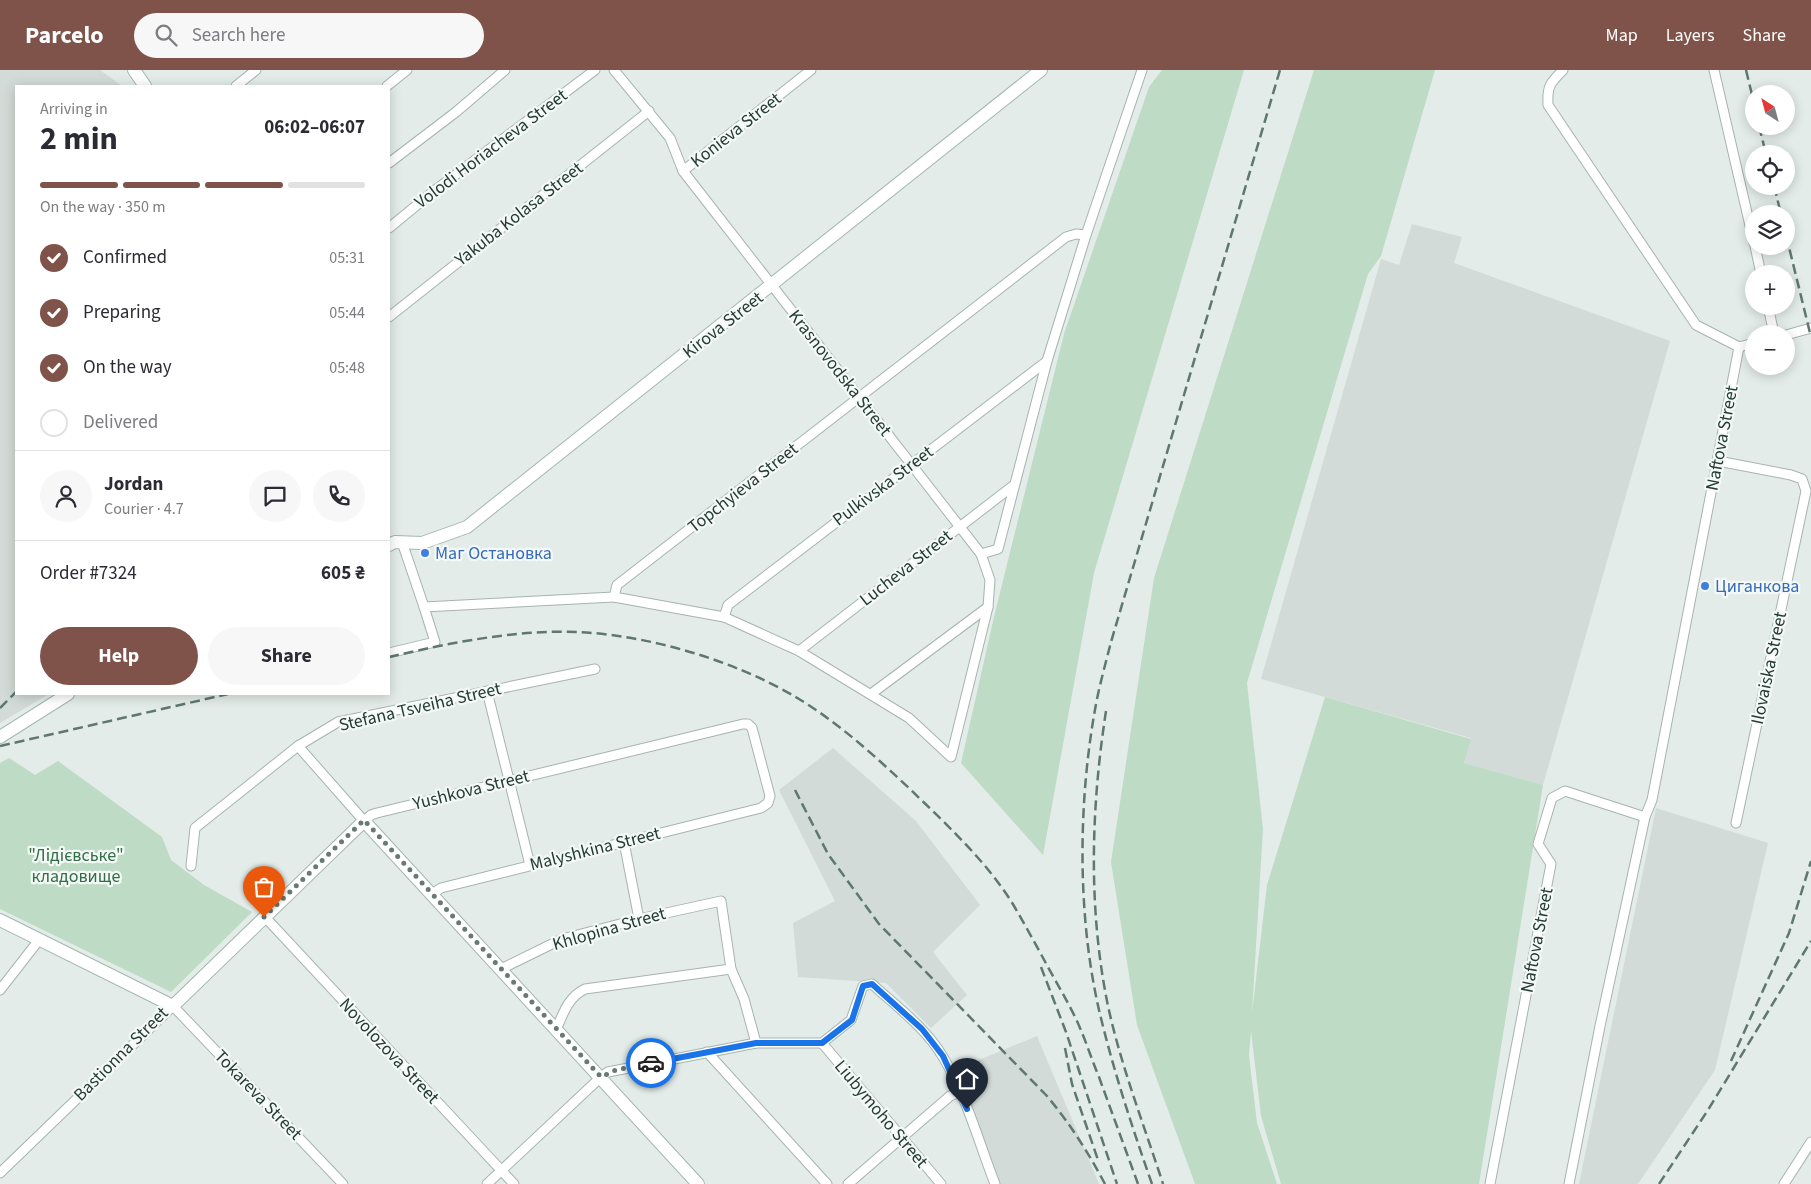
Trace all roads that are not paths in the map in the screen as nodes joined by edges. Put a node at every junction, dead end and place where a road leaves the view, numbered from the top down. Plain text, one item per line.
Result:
1 (134, 70) edge
2 (256, 70) edge
3 (407, 70) edge
4 (505, 70) edge
5 (595, 70) edge
6 (614, 70) edge
7 (812, 70) edge
8 (1041, 70) edge
9 (1142, 70) edge
10 (1563, 70) edge
11 (1714, 70) edge
12 (144, 85) edge
13 (237, 85) edge
14 (388, 85) edge
15 (649, 111) junction
16 (390, 162) edge
17 (683, 171) junction
18 (1745, 205) edge
19 (390, 227) edge
20 (1086, 235) junction
21 (771, 286) junction
22 (390, 316) edge
23 (1811, 328) edge
24 (1795, 332) edge
25 (1745, 345) edge
26 (1739, 347) junction
27 (1047, 361) junction
28 (860, 397) junction
29 (1718, 461) junction
30 (912, 464) junction
31 (1014, 485) junction
32 (960, 526) junction
33 (394, 541) edge
34 (981, 554) junction
35 (614, 597) junction
36 (988, 607) junction
37 (424, 608) junction
38 (724, 617) junction
39 (798, 651) junction
40 (390, 653) edge
41 (596, 669) dead end
42 (488, 691) junction
43 (870, 694) junction
44 (66, 695) edge
45 (0, 737) edge
46 (298, 746) junction
47 (510, 781) junction
48 (761, 808) joint
49 (1645, 817) junction
50 (364, 820) junction
51 (1736, 823) dead end
52 (624, 842) junction
53 (530, 865) junction
54 (191, 866) dead end
55 (432, 894) junction
56 (264, 917) junction
57 (639, 919) junction
58 (0, 920) edge
59 (40, 940) junction
60 (501, 969) junction
61 (731, 969) junction
62 (0, 990) edge
63 (173, 1006) junction
64 (556, 1030) junction
65 (756, 1043) junction
66 (822, 1043) junction
67 (707, 1052) junction
68 (601, 1077) junction
69 (960, 1092) junction
70 (901, 1138) junction
71 (1811, 1142) edge
72 (501, 1170) junction
73 (0, 1173) edge
74 (343, 1184) edge
75 (487, 1184) edge
76 (514, 1184) edge
77 (698, 1184) edge
78 (827, 1184) edge
79 (848, 1184) edge
80 (941, 1184) edge
81 (995, 1184) edge
82 (1490, 1184) edge
83 (1569, 1184) edge
84 (1784, 1184) edge

1 - 12 main road
2 - 13 street
3 - 14 street
4 - 16 street
5 - 19 street, Volodi Horiacheva Street
6 - 15 street, Krasnovodska Street
7 - 17 street, Konieva Street
8 - 21 main road, Kirova Street
9 - 20 street
10 - 26 street
11 - 18 street
15 - 17 street, Krasnovodska Street
15 - 22 street, Yakuba Kolasa Street
17 - 21 street, Krasnovodska Street
20 - 27 street
20 - 28 street, Topchyieva Street
21 - 28 street, Krasnovodska Street
21 - 33 main road, Kirova Street
23 - 24 street
25 - 26 street
26 - 29 street, Naftova Street
27 - 30 street, Pulkivska Street
27 - 31 street
28 - 30 street, Krasnovodska Street
28 - 35 street, Topchyieva Street
29 - 49 street, Naftova Street
29 - 51 street, Ilovaiska Street
30 - 32 street, Krasnovodska Street
30 - 38 street, Pulkivska Street
31 - 32 street, Lucheva Street
31 - 34 street
32 - 34 street, Krasnovodska Street
32 - 39 street, Lucheva Street
33 - 37 street
34 - 36 street, Krasnovodska Street
35 - 37 street
35 - 38 street
36 - 43 street
36 - 43 street, Krasnovodska Street
37 - 40 street
38 - 39 street
39 - 43 street
41 - 42 street, Stefana Tsveiha Street
42 - 46 street, Stefana Tsveiha Street
42 - 47 street
44 - 45 main road
46 - 50 street
46 - 54 street, Stefana Tsveiha Street
47 - 48 street, Yushkova Street
47 - 50 street, Yushkova Street
47 - 53 street
48 - 52 street, Malyshkina Street
49 - 82 street, Naftova Street
49 - 83 street, Naftova Street
50 - 55 main road
50 - 56 main road, Yushkova Street
52 - 53 street, Malyshkina Street
52 - 57 street
53 - 55 street, Malyshkina Street
55 - 60 main road
56 - 63 main road, Yushkova Street
56 - 72 street, Novolozova Street
57 - 60 street, Khlopina Street
57 - 61 street, Khlopina Street
58 - 59 main road, Bastionna Street
59 - 62 street
59 - 63 main road, Bastionna Street
60 - 64 main road
61 - 64 street
61 - 65 street
63 - 73 street, Bastionna Street
63 - 74 street, Tokareva Street
64 - 68 main road
65 - 66 street
65 - 67 street
66 - 69 street
66 - 70 street, Liubymoho Street
67 - 68 street
67 - 78 street
68 - 72 street
68 - 77 main road
69 - 70 street
69 - 81 street
70 - 79 street
70 - 80 street, Liubymoho Street
71 - 84 street
72 - 75 street
72 - 76 street, Novolozova Street

